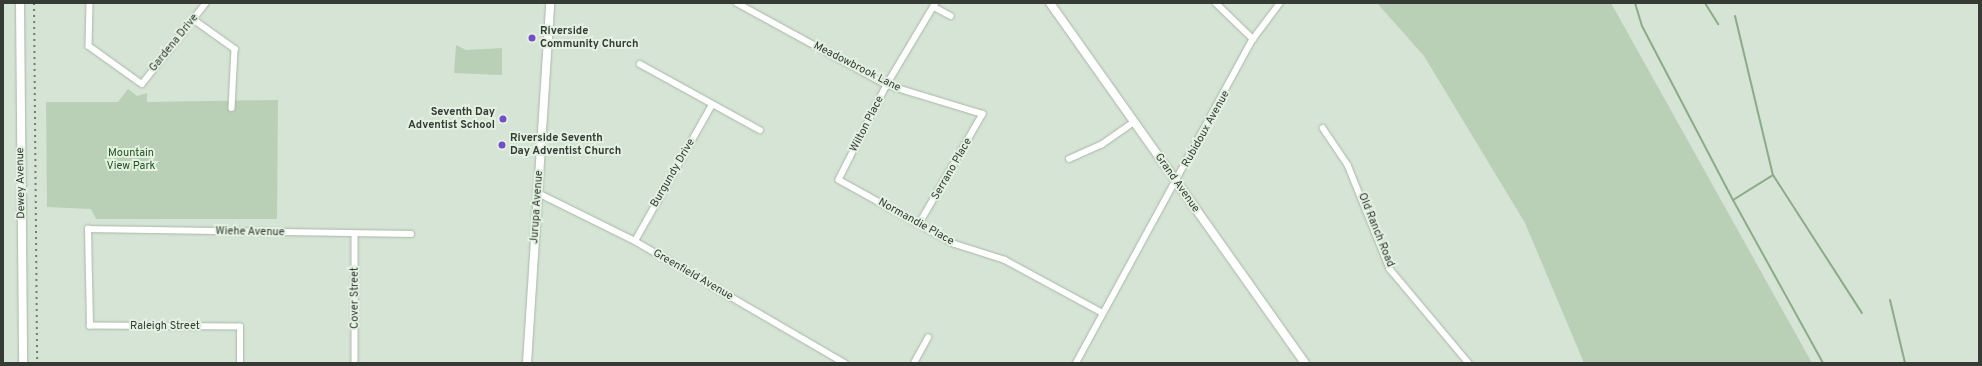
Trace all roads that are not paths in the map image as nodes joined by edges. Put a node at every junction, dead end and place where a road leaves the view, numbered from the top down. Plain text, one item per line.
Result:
1 (20, 3) edge
2 (90, 3) edge
3 (206, 3) edge
4 (550, 3) edge
5 (737, 3) edge
6 (1050, 3) edge
7 (1216, 3) edge
8 (1280, 3) edge
9 (935, 5) edge
10 (951, 16) dead end
11 (193, 19) junction
12 (1253, 39) junction
13 (640, 64) dead end
14 (887, 85) junction
15 (712, 105) junction
16 (232, 108) dead end
17 (983, 114) joint
18 (1134, 122) junction
19 (1323, 128) dead end
20 (760, 130) dead end
21 (1069, 159) dead end
22 (839, 180) joint
23 (1176, 182) junction
24 (538, 193) junction
25 (920, 222) junction
26 (355, 234) junction
27 (411, 234) dead end
28 (635, 241) junction
29 (1103, 313) junction
30 (90, 326) joint
31 (928, 338) dead end
32 (23, 363) edge
33 (240, 363) edge
34 (356, 363) edge
35 (527, 363) edge
36 (845, 363) edge
37 (914, 363) edge
38 (1076, 363) edge
39 (1305, 363) edge
40 (1469, 363) edge

1 - 32 street, Dewey Avenue
2 - 11 street, Gardena Drive
3 - 11 street, Gardena Drive
4 - 24 street, Jurupa Avenue
5 - 14 street, Meadowbrook Lane
6 - 18 street, Grand Avenue
7 - 12 street
8 - 12 street, Rubidoux Avenue
9 - 10 street, Wilton Place
9 - 14 street, Wilton Place
11 - 16 street
12 - 23 street, Rubidoux Avenue
13 - 15 street
14 - 17 street, Meadowbrook Lane
14 - 22 street, Wilton Place
15 - 20 street
15 - 28 street, Burgundy Drive
17 - 25 street, Serrano Place
18 - 21 street
18 - 23 street, Grand Avenue
19 - 40 street, Old Ranch Road
22 - 25 street, Normandie Place
23 - 29 street, Rubidoux Avenue
23 - 39 street, Grand Avenue
24 - 28 street, Greenfield Avenue
24 - 35 street, Jurupa Avenue
25 - 29 street, Normandie Place
26 - 27 street, Wiehe Avenue
26 - 30 street, Wiehe Avenue
26 - 34 street, Cover Street
28 - 36 street, Greenfield Avenue
29 - 38 street, Rubidoux Avenue
30 - 33 street, Raleigh Street
31 - 37 street

